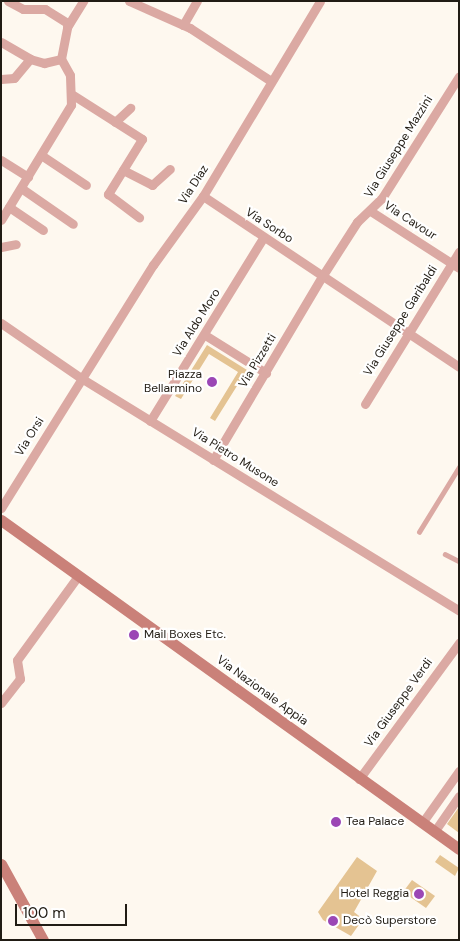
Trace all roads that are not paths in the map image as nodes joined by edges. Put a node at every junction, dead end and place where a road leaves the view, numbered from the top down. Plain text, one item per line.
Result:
1 (8, 1) edge
2 (83, 1) edge
3 (129, 1) edge
4 (197, 1) edge
5 (320, 1) edge
6 (69, 24) junction
7 (182, 25) junction
8 (1, 42) edge
9 (30, 59) junction
10 (61, 59) junction
11 (459, 76) edge
12 (1, 79) edge
13 (271, 81) junction
14 (73, 95) junction
15 (130, 108) dead end
16 (115, 122) junction
17 (41, 155) junction
18 (1, 160) edge
19 (170, 169) dead end
20 (123, 170) junction
21 (28, 177) junction
22 (86, 185) dead end
23 (21, 188) junction
24 (203, 196) junction
25 (9, 207) junction
26 (372, 212) junction
27 (139, 217) dead end
28 (1, 220) edge
29 (73, 224) dead end
30 (43, 230) dead end
31 (263, 238) junction
32 (16, 244) dead end
33 (1, 248) edge
34 (459, 252) edge
35 (455, 266) edge
36 (323, 275) junction
37 (1, 323) edge
38 (409, 333) junction
39 (205, 335) junction
40 (459, 367) edge
41 (266, 373) junction
42 (81, 378) junction
43 (365, 404) dead end
44 (150, 421) junction
45 (213, 460) junction
46 (459, 467) edge
47 (1, 508) edge
48 (1, 520) edge
49 (419, 532) dead end
50 (445, 554) dead end
51 (459, 562) edge
52 (78, 576) junction
53 (459, 610) edge
54 (459, 643) edge
55 (1, 703) edge
56 (459, 771) edge
57 (360, 779) junction
58 (459, 796) edge
59 (422, 823) junction
60 (434, 832) junction
61 (459, 850) edge
62 (1, 864) edge
63 (42, 940) edge

1 - 6 street
2 - 6 street
3 - 7 street
4 - 7 street
5 - 13 street, Via Diaz
6 - 10 street
7 - 13 street
8 - 9 street
9 - 10 street
9 - 12 street
10 - 14 street
11 - 26 street, Via Giuseppe Mazzini
13 - 24 street, Via Diaz
14 - 16 street
14 - 17 street
15 - 16 street
16 - 20 street
17 - 21 street
17 - 22 street
18 - 21 street
19 - 20 street
20 - 27 street
21 - 23 street
23 - 25 street
23 - 29 street
24 - 31 street, Via Sorbo
24 - 42 street, Via Diaz
25 - 28 street
25 - 30 street
26 - 35 street, Via Cavour
26 - 36 street, Via Giuseppe Mazzini
31 - 36 street, Via Sorbo
31 - 39 street, Via Aldo Moro
32 - 33 street
34 - 35 street, Via Giuseppe Garibaldi
35 - 38 street, Via Giuseppe Garibaldi
36 - 38 street, Via Sorbo
36 - 41 street, Via Pizzetti
37 - 42 street, Via Pietro Musone
38 - 40 street, Via Sorbo
38 - 43 street, Via Giuseppe Garibaldi
39 - 41 street
39 - 44 street, Via Aldo Moro
41 - 45 street, Via Pizzetti
42 - 44 street, Via Pietro Musone
42 - 47 street, Via Orsi
44 - 45 street, Via Pietro Musone
45 - 53 street, Via Pietro Musone
46 - 49 lane
48 - 52 main road, Via Nazionale Appia
50 - 51 lane
52 - 55 street
52 - 57 main road, Via Nazionale Appia
54 - 57 street, Via Giuseppe Verdi
56 - 59 street
57 - 59 main road, Via Nazionale Appia
58 - 60 street
59 - 60 main road, Via Nazionale Appia
60 - 61 main road, Via Nazionale Appia
62 - 63 main road

